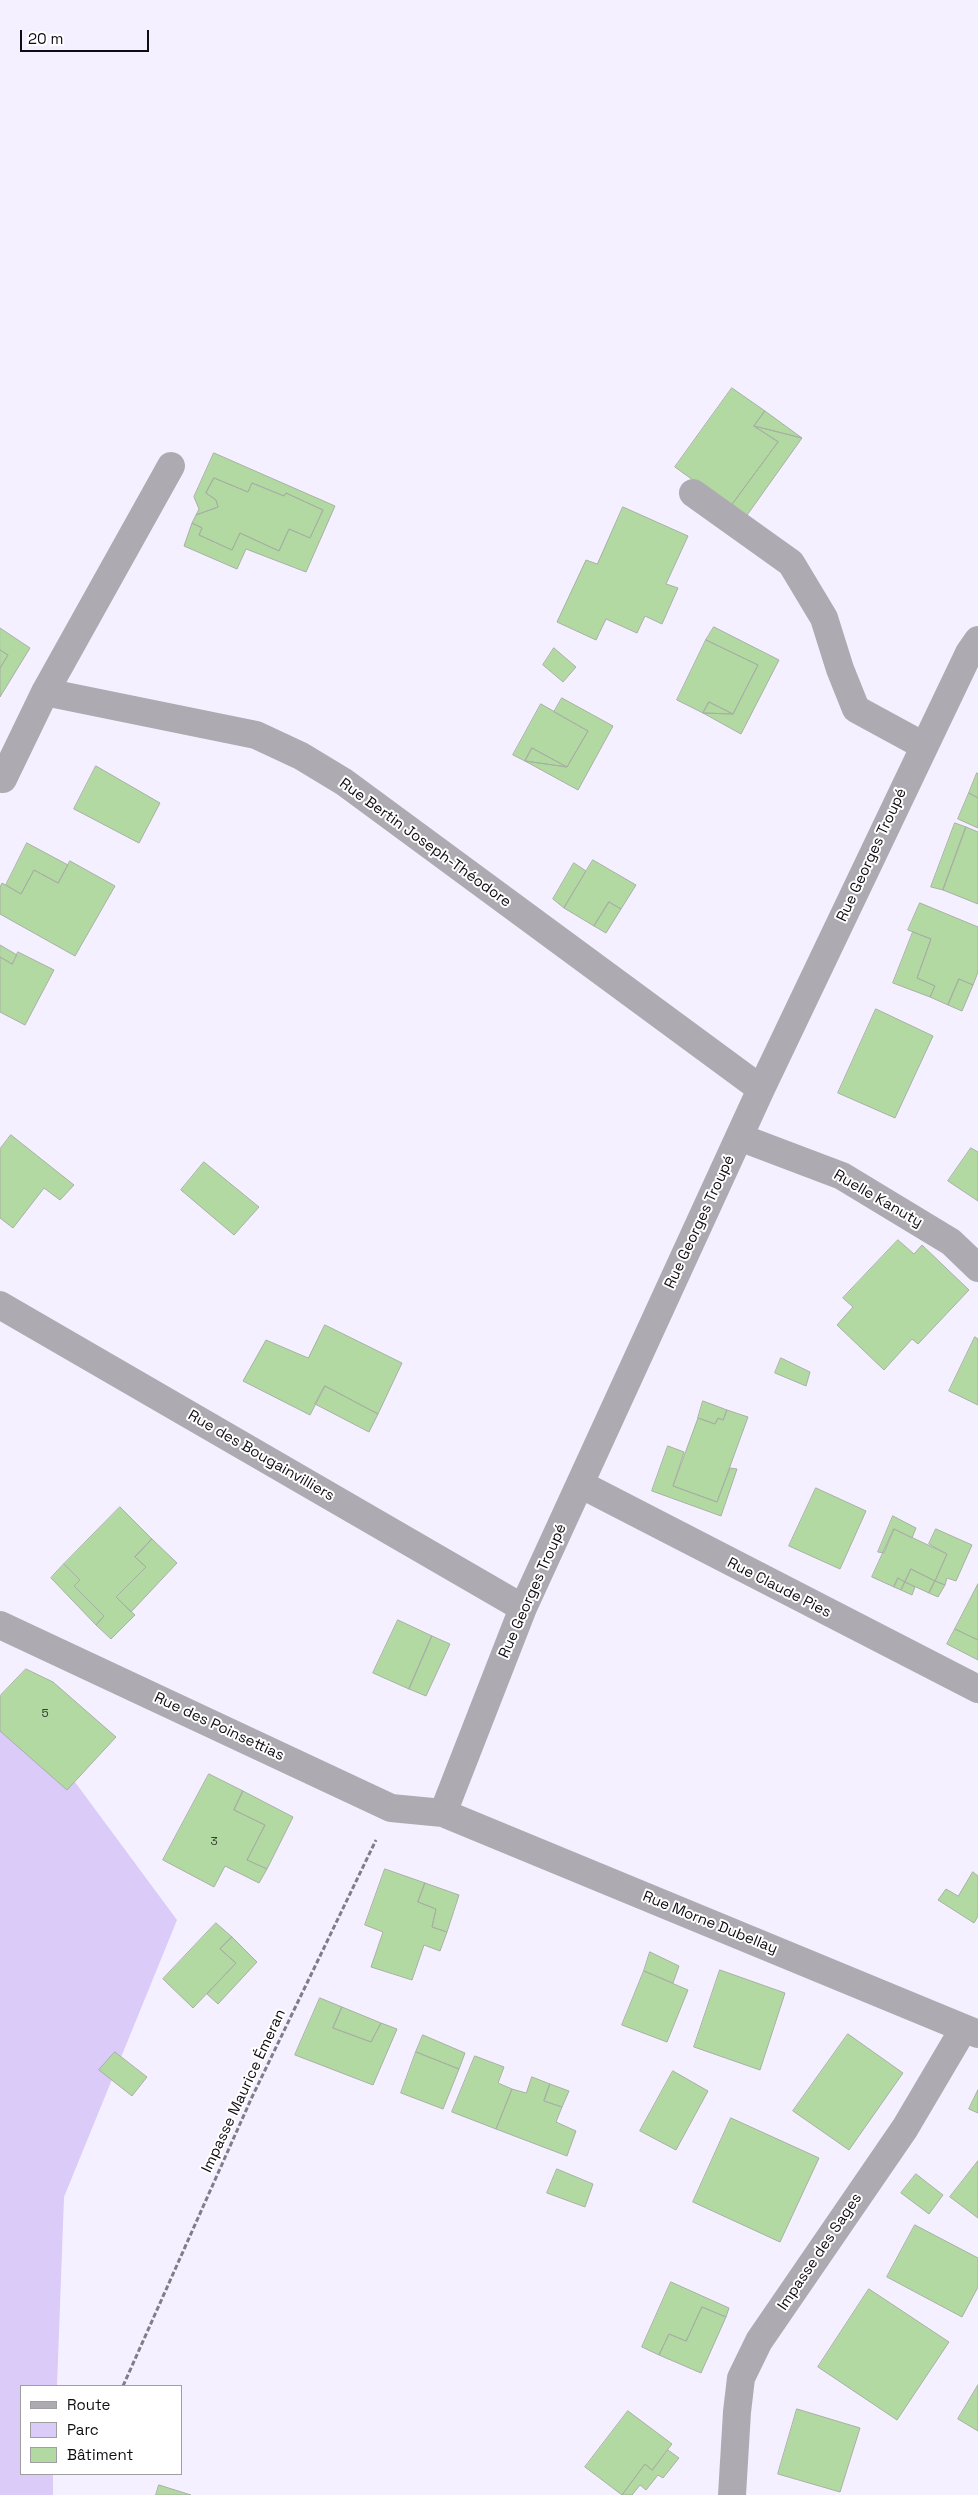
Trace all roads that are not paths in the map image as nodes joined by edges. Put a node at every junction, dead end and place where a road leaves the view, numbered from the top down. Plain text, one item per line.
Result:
1 (171, 466) dead end
2 (693, 493) dead end
3 (975, 651) edge
4 (45, 692) junction
5 (924, 746) junction
6 (1, 781) edge
7 (761, 1089) junction
8 (739, 1138) junction
9 (978, 1268) edge
10 (0, 1305) edge
11 (580, 1484) junction
12 (523, 1608) junction
13 (0, 1625) edge
14 (978, 1689) edge
15 (443, 1813) junction
16 (971, 2030) edge
17 (732, 2495) edge

1 - 4 street
2 - 5 street
3 - 5 street, Rue Georges Troupé
4 - 6 street
4 - 7 street, Rue Bertin Joseph-Théodore
5 - 7 street, Rue Georges Troupé
7 - 8 street, Rue Georges Troupé
8 - 9 street, Ruelle Kanuty
8 - 11 street, Rue Georges Troupé
10 - 12 street, Rue des Bougainvilliers
11 - 12 street, Rue Georges Troupé
11 - 14 street, Rue Claude Pies
12 - 15 street, Rue Georges Troupé
13 - 15 street, Rue des Poinsettias
15 - 16 street, Rue Morne Dubellay
16 - 17 street, Impasse des Sages

